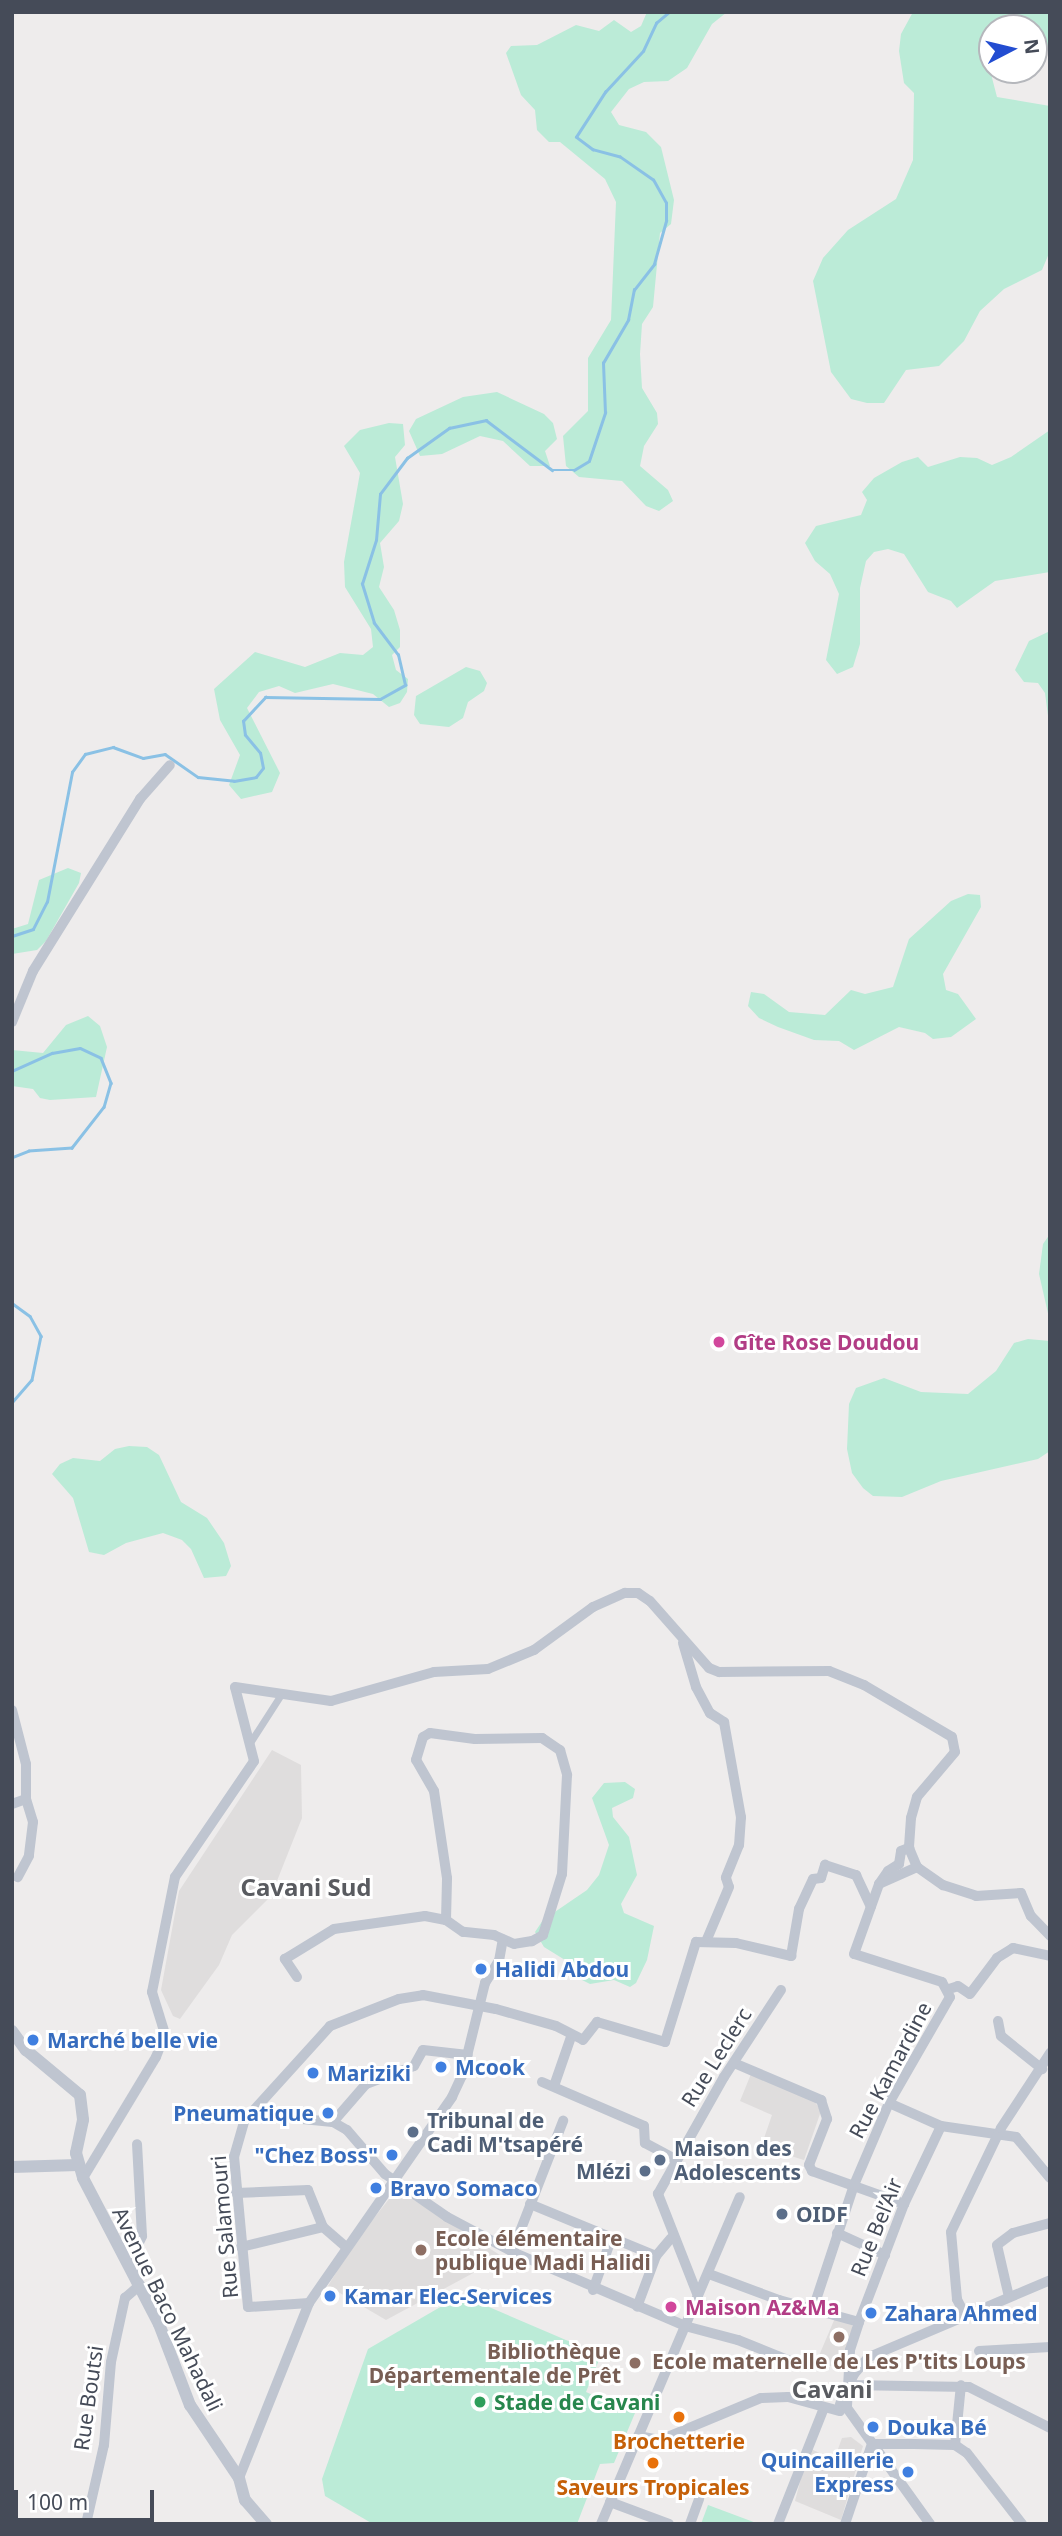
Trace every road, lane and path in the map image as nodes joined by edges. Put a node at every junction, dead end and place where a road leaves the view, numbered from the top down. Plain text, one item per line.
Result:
1 (170, 765) dead end
2 (12, 1022) edge
3 (683, 1643) junction
4 (279, 1696) junction
5 (12, 1710) edge
6 (251, 1741) junction
7 (26, 1799) junction
8 (12, 1804) edge
9 (909, 1848) junction
10 (917, 1867) junction
11 (18, 1877) dead end
12 (879, 1884) junction
13 (871, 1907) junction
14 (446, 1920) junction
15 (1050, 1936) edge
16 (503, 1939) junction
17 (707, 1939) junction
18 (1050, 1956) edge
19 (297, 1977) dead end
20 (949, 1989) junction
21 (781, 1990) dead end
22 (480, 2005) junction
23 (998, 2021) dead end
24 (12, 2031) edge
25 (571, 2037) junction
26 (1050, 2053) edge
27 (468, 2055) junction
28 (734, 2063) junction
29 (1042, 2068) junction
30 (542, 2082) dead end
31 (554, 2086) junction
32 (889, 2103) junction
33 (252, 2114) junction
34 (564, 2121) dead end
35 (333, 2122) junction
36 (941, 2126) junction
37 (999, 2134) junction
38 (137, 2144) dead end
39 (677, 2160) junction
40 (78, 2165) junction
41 (12, 2168) edge
42 (83, 2178) junction
43 (1050, 2178) edge
44 (397, 2180) junction
45 (854, 2185) junction
46 (236, 2193) junction
47 (740, 2197) dead end
48 (530, 2204) junction
49 (904, 2204) junction
50 (1050, 2223) edge
51 (323, 2227) junction
52 (836, 2233) junction
53 (612, 2237) junction
54 (671, 2238) junction
55 (345, 2246) junction
56 (241, 2247) junction
57 (512, 2252) junction
58 (885, 2255) junction
59 (656, 2256) junction
60 (129, 2263) junction
61 (709, 2274) junction
62 (1050, 2280) edge
63 (140, 2285) junction
64 (593, 2290) junction
65 (698, 2296) junction
66 (1009, 2297) junction
67 (309, 2303) junction
68 (637, 2306) junction
69 (814, 2306) junction
70 (965, 2315) junction
71 (859, 2322) junction
72 (685, 2326) junction
73 (1050, 2347) edge
74 (979, 2351) dead end
75 (805, 2367) dead end
76 (848, 2385) junction
77 (961, 2385) junction
78 (824, 2408) junction
79 (842, 2408) junction
80 (1050, 2428) edge
81 (638, 2436) junction
82 (872, 2444) junction
83 (955, 2445) junction
84 (239, 2478) junction
85 (699, 2499) dead end
86 (610, 2502) junction
87 (848, 2522) edge
88 (86, 2524) edge
89 (266, 2524) edge
90 (601, 2524) edge
91 (669, 2524) edge
92 (690, 2524) edge
93 (778, 2524) edge
94 (930, 2524) edge
95 (1022, 2524) edge

1 - 2 street
3 - 4 street
3 - 9 street
3 - 17 street
4 - 6 street
4 - 6 street
5 - 7 street
6 - 42 street
7 - 8 street
7 - 11 street
9 - 10 street
9 - 12 street
10 - 12 street
10 - 15 street
12 - 13 street
13 - 17 street
13 - 20 street, Rue Kamardine
14 - 16 street
14 - 16 street
14 - 19 street
16 - 22 street
17 - 25 street
18 - 20 street
20 - 32 street, Rue Kamardine
21 - 28 street, Rue Leclerc
22 - 25 street, Rue Salamouri
22 - 27 street
22 - 33 street, Rue Salamouri
23 - 29 street
24 - 40 street
25 - 31 street
26 - 29 street
27 - 35 street
27 - 44 street
28 - 39 street, Rue Leclerc
28 - 45 street
29 - 37 street
30 - 31 street
31 - 39 street
32 - 36 street
32 - 45 street, Rue Kamardine
33 - 35 street
33 - 46 street, Rue Salamouri
34 - 48 street
35 - 44 street
36 - 37 street
36 - 49 street, Rue Bel’Air
37 - 43 street
37 - 70 street
38 - 60 street
39 - 54 street, Rue Leclerc
40 - 41 street
40 - 42 street, Avenue Baco Mahadali
42 - 60 street, Avenue Baco Mahadali
44 - 55 street
44 - 57 street
45 - 49 street
45 - 52 street, Rue Kamardine
46 - 51 street
46 - 56 street, Rue Salamouri
47 - 61 street
48 - 53 street
48 - 57 street
49 - 58 street, Rue Bel’Air
50 - 66 street
51 - 55 street
51 - 56 street
52 - 58 street
52 - 69 street, Rue Kamardine
53 - 59 street
53 - 64 street
54 - 59 street
54 - 65 street, Rue Leclerc
55 - 67 street
56 - 67 street, Rue Salamouri
57 - 64 street
58 - 71 street, Rue Bel’Air
59 - 68 street
60 - 63 street, Avenue Baco Mahadali
61 - 65 street
61 - 69 street
62 - 66 street
63 - 84 street, Avenue Baco Mahadali
63 - 88 street, Rue Boutsi
64 - 68 street
65 - 72 street
66 - 70 street
67 - 84 street
68 - 72 street
69 - 71 street
70 - 76 street
71 - 76 street, Rue Bel’Air
72 - 75 street
72 - 81 street
73 - 74 street
76 - 77 street
76 - 79 street, Rue Bel’Air
77 - 80 street
77 - 83 street
78 - 79 street
78 - 81 street
78 - 93 street
79 - 82 street
81 - 86 street
82 - 83 street
82 - 87 street
82 - 94 street
83 - 95 street
84 - 89 street, Avenue Baco Mahadali
85 - 92 street
86 - 90 street
86 - 91 street

